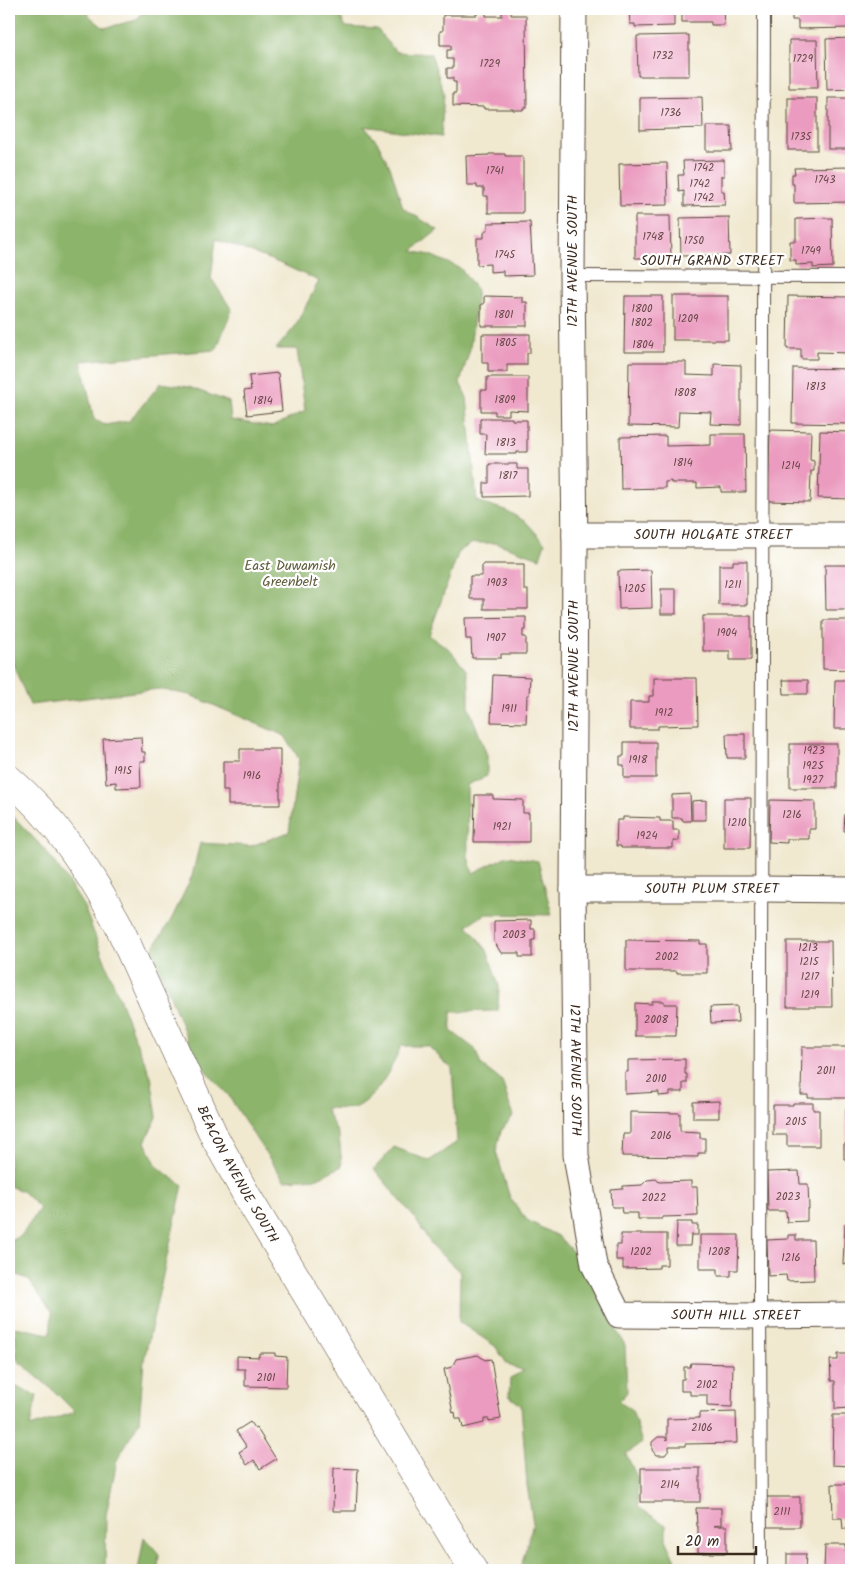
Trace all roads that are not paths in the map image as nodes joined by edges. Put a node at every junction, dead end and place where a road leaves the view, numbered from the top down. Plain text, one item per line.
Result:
1 (574, 9) edge
2 (764, 9) edge
3 (572, 276) junction
4 (763, 277) junction
5 (851, 277) edge
6 (574, 535) junction
7 (763, 535) junction
8 (851, 535) edge
9 (9, 779) edge
10 (573, 888) junction
11 (761, 888) junction
12 (851, 890) edge
13 (619, 1315) joint
14 (851, 1315) edge
15 (760, 1316) junction
16 (474, 1570) edge
17 (761, 1570) edge

1 - 3 street, 12TH AVENUE SOUTH
2 - 4 lane
3 - 4 lane, SOUTH GRAND STREET
3 - 6 street, 12TH AVENUE SOUTH
4 - 5 lane, SOUTH GRAND STREET
4 - 7 lane
6 - 7 street, SOUTH HOLGATE STREET
6 - 10 street, 12TH AVENUE SOUTH
7 - 8 street, SOUTH HOLGATE STREET
7 - 11 lane
9 - 16 main road, BEACON AVENUE SOUTH
10 - 11 street, SOUTH PLUM STREET
10 - 13 street, 12TH AVENUE SOUTH
11 - 12 street, SOUTH PLUM STREET
11 - 15 lane
13 - 15 street, SOUTH HILL STREET
14 - 15 street, SOUTH HILL STREET
15 - 17 lane

